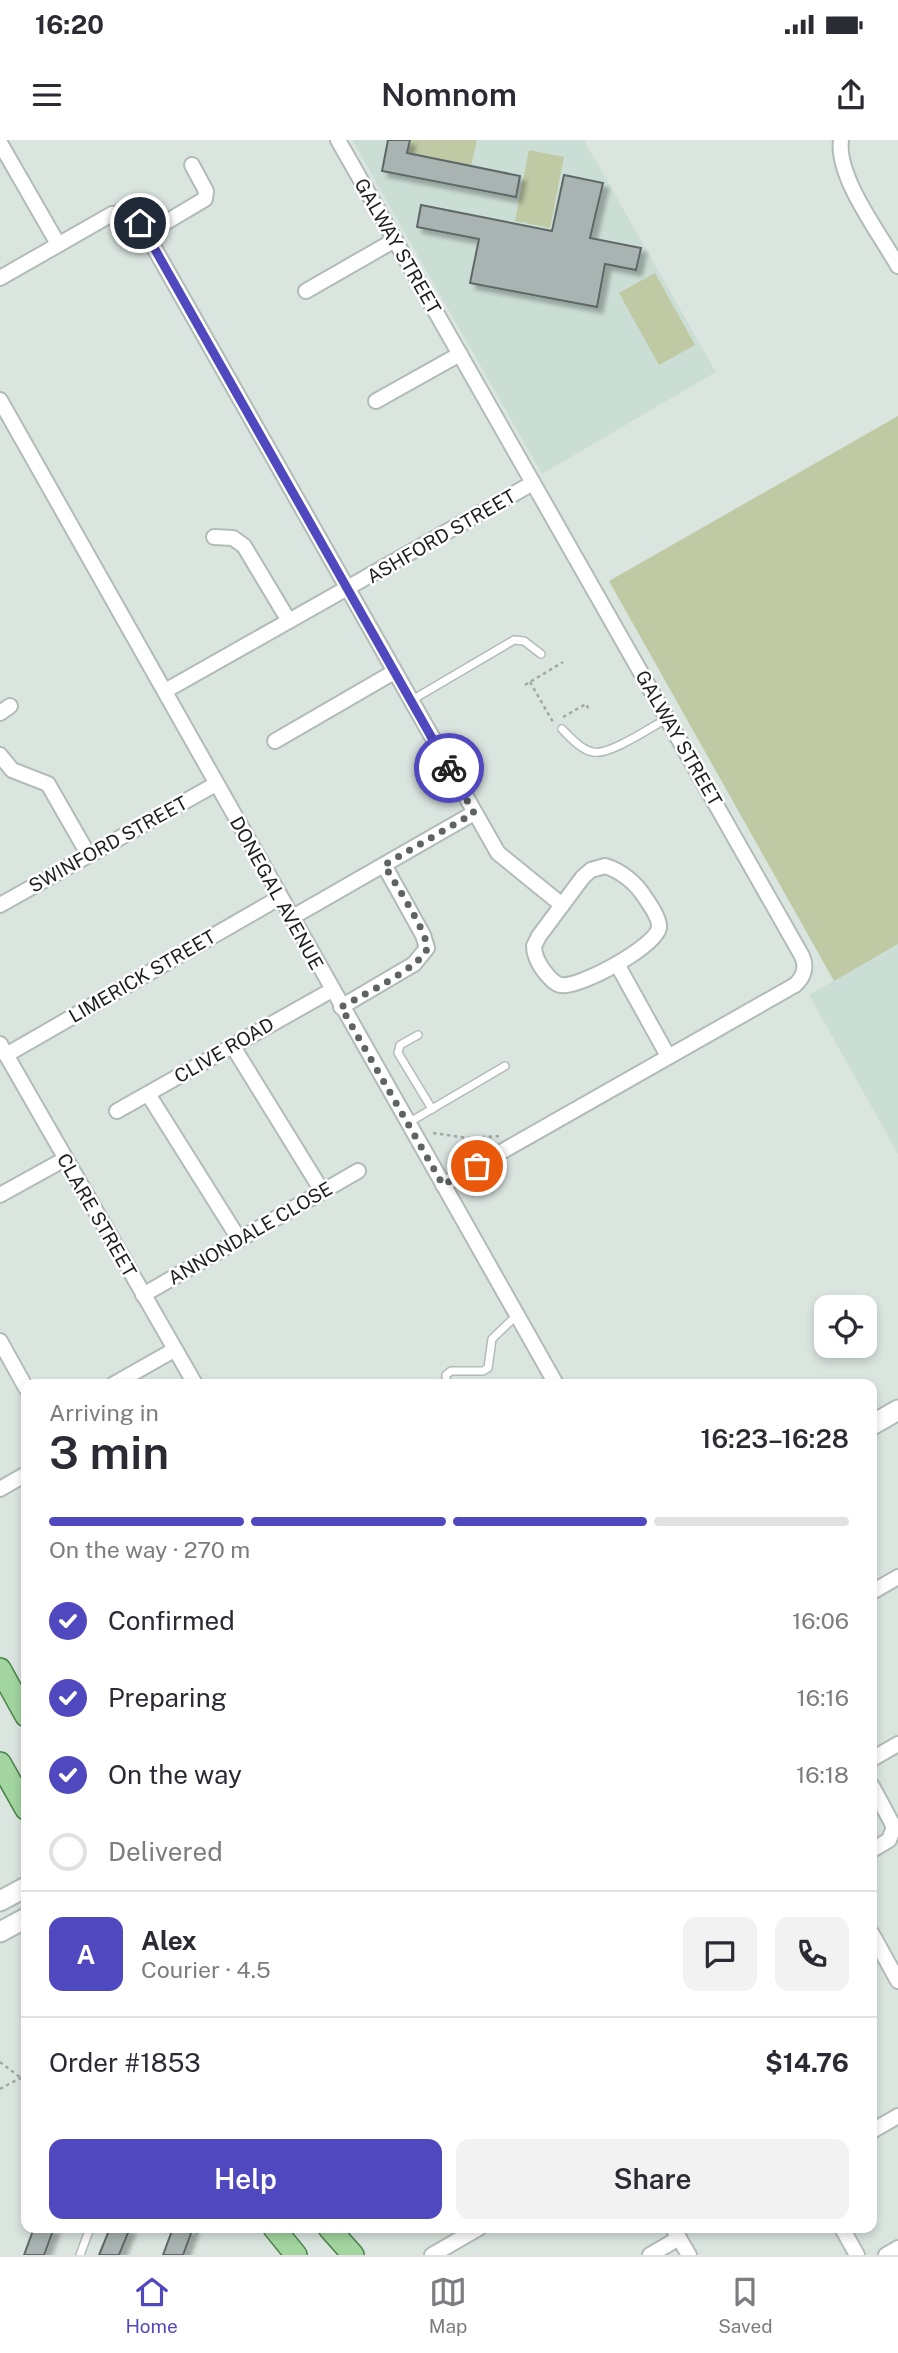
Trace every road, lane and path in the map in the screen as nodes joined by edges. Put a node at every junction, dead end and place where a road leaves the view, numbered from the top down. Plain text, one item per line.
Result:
1 (338, 140) edge
2 (841, 140) edge
3 (0, 143) edge
4 (192, 165) dead end
5 (146, 234) junction
6 (400, 239) junction
7 (58, 244) junction
8 (898, 266) edge
9 (0, 278) edge
10 (306, 291) dead end
11 (460, 354) junction
12 (376, 401) dead end
13 (2, 408) edge
14 (533, 482) junction
15 (214, 537) dead end
16 (348, 590) junction
17 (289, 621) junction
18 (541, 654) dead end
19 (563, 662) dead end
20 (394, 672) junction
21 (530, 682) junction
22 (525, 685) dead end
23 (165, 691) junction
24 (411, 701) junction
25 (589, 710) dead end
26 (668, 718) junction
27 (553, 723) junction
28 (548, 725) dead end
29 (562, 729) dead end
30 (275, 741) dead end
31 (0, 755) edge
32 (216, 784) junction
33 (474, 813) junction
34 (88, 854) junction
35 (384, 865) junction
36 (279, 898) junction
37 (0, 905) edge
38 (562, 905) junction
39 (291, 918) junction
40 (617, 964) junction
41 (332, 990) junction
42 (341, 1007) junction
43 (418, 1035) dead end
44 (232, 1045) junction
45 (3, 1049) edge
46 (668, 1056) junction
47 (505, 1066) dead end
48 (148, 1094) junction
49 (432, 1109) junction
50 (117, 1111) dead end
51 (408, 1123) junction
52 (424, 1132) dead end
53 (504, 1135) dead end
54 (65, 1159) junction
55 (358, 1171) dead end
56 (443, 1185) junction
57 (322, 1191) junction
58 (0, 1195) edge
59 (239, 1239) junction
60 (143, 1295) junction
61 (517, 1315) junction
62 (0, 1342) edge
63 (174, 1350) junction
64 (21, 1379) edge
65 (123, 1379) edge
66 (192, 1379) edge
67 (446, 1379) edge
68 (553, 1379) edge
69 (898, 1410) edge
70 (877, 1422) edge
71 (21, 1477) edge
72 (0, 1489) edge
73 (898, 1577) edge
74 (877, 1589) edge
75 (0, 1669) edge
76 (21, 1707) edge
77 (898, 1744) edge
78 (877, 1756) edge
79 (0, 1763) edge
80 (877, 1795) edge
81 (21, 1800) edge
82 (877, 1847) edge
83 (21, 1890) edge
84 (0, 1901) edge
85 (21, 1921) edge
86 (0, 1932) edge
87 (877, 1943) edge
88 (898, 1981) edge
89 (0, 2062) edge
90 (21, 2078) joint
91 (0, 2087) edge
92 (898, 2116) edge
93 (877, 2128) edge
94 (88, 2233) edge
95 (197, 2233) edge
96 (278, 2233) edge
97 (333, 2233) edge
98 (469, 2233) edge
99 (676, 2233) edge
100 (845, 2233) edge
101 (898, 2249) edge
102 (80, 2255) edge
103 (188, 2255) edge
104 (296, 2255) edge
105 (353, 2255) edge
106 (432, 2255) edge
107 (650, 2255) edge
108 (689, 2255) edge
109 (857, 2255) edge
110 (886, 2255) edge

1 - 6 street, GALWAY STREET
2 - 8 street
3 - 7 street
4 - 5 street
5 - 7 street
5 - 16 street
6 - 10 street
6 - 11 street, GALWAY STREET
7 - 9 street
11 - 12 street
11 - 14 street, GALWAY STREET
13 - 23 street, DONEGAL AVENUE
14 - 16 street, ASHFORD STREET
14 - 26 street, GALWAY STREET
15 - 17 street
16 - 17 street, ASHFORD STREET
16 - 20 street
17 - 23 street, ASHFORD STREET
18 - 24 lane
19 - 21 path
20 - 24 street
20 - 30 street
21 - 22 path
21 - 27 path
23 - 32 street, DONEGAL AVENUE
24 - 33 street
25 - 27 path
26 - 29 lane
26 - 46 street, GALWAY STREET
27 - 28 path
31 - 34 street
32 - 34 street, SWINFORD STREET
32 - 36 street, DONEGAL AVENUE
33 - 35 street
33 - 38 street
34 - 37 street, SWINFORD STREET
35 - 39 street
35 - 42 street
36 - 39 street, DONEGAL AVENUE
36 - 45 street, LIMERICK STREET
38 - 40 street
38 - 40 street
39 - 41 street, DONEGAL AVENUE
40 - 46 street
41 - 42 street, DONEGAL AVENUE
41 - 44 street, CLIVE ROAD
42 - 51 street, DONEGAL AVENUE
43 - 49 lane
44 - 48 street, CLIVE ROAD
44 - 57 street
45 - 54 street, CLARE STREET
46 - 56 street, GALWAY STREET
47 - 49 lane
48 - 50 street, CLIVE ROAD
48 - 59 street
49 - 51 lane
51 - 56 street, DONEGAL AVENUE
52 - 53 path
54 - 58 street
54 - 60 street, CLARE STREET
55 - 57 street, ANNONDALE CLOSE
56 - 61 street, DONEGAL AVENUE
57 - 59 street, ANNONDALE CLOSE
59 - 60 street, ANNONDALE CLOSE
60 - 63 street, CLARE STREET
61 - 67 lane
61 - 68 street, DONEGAL AVENUE
62 - 64 street
63 - 65 street
63 - 66 street, CLARE STREET
69 - 70 street
71 - 72 street
73 - 74 street
75 - 76 main road
77 - 78 street
79 - 81 main road
80 - 82 street
83 - 84 street
85 - 86 street
87 - 88 street
89 - 90 path
90 - 91 path
92 - 93 street
94 - 102 lane
95 - 103 path
96 - 104 main road
97 - 105 main road
98 - 106 street
99 - 107 street
99 - 108 street
100 - 109 street
101 - 110 street

